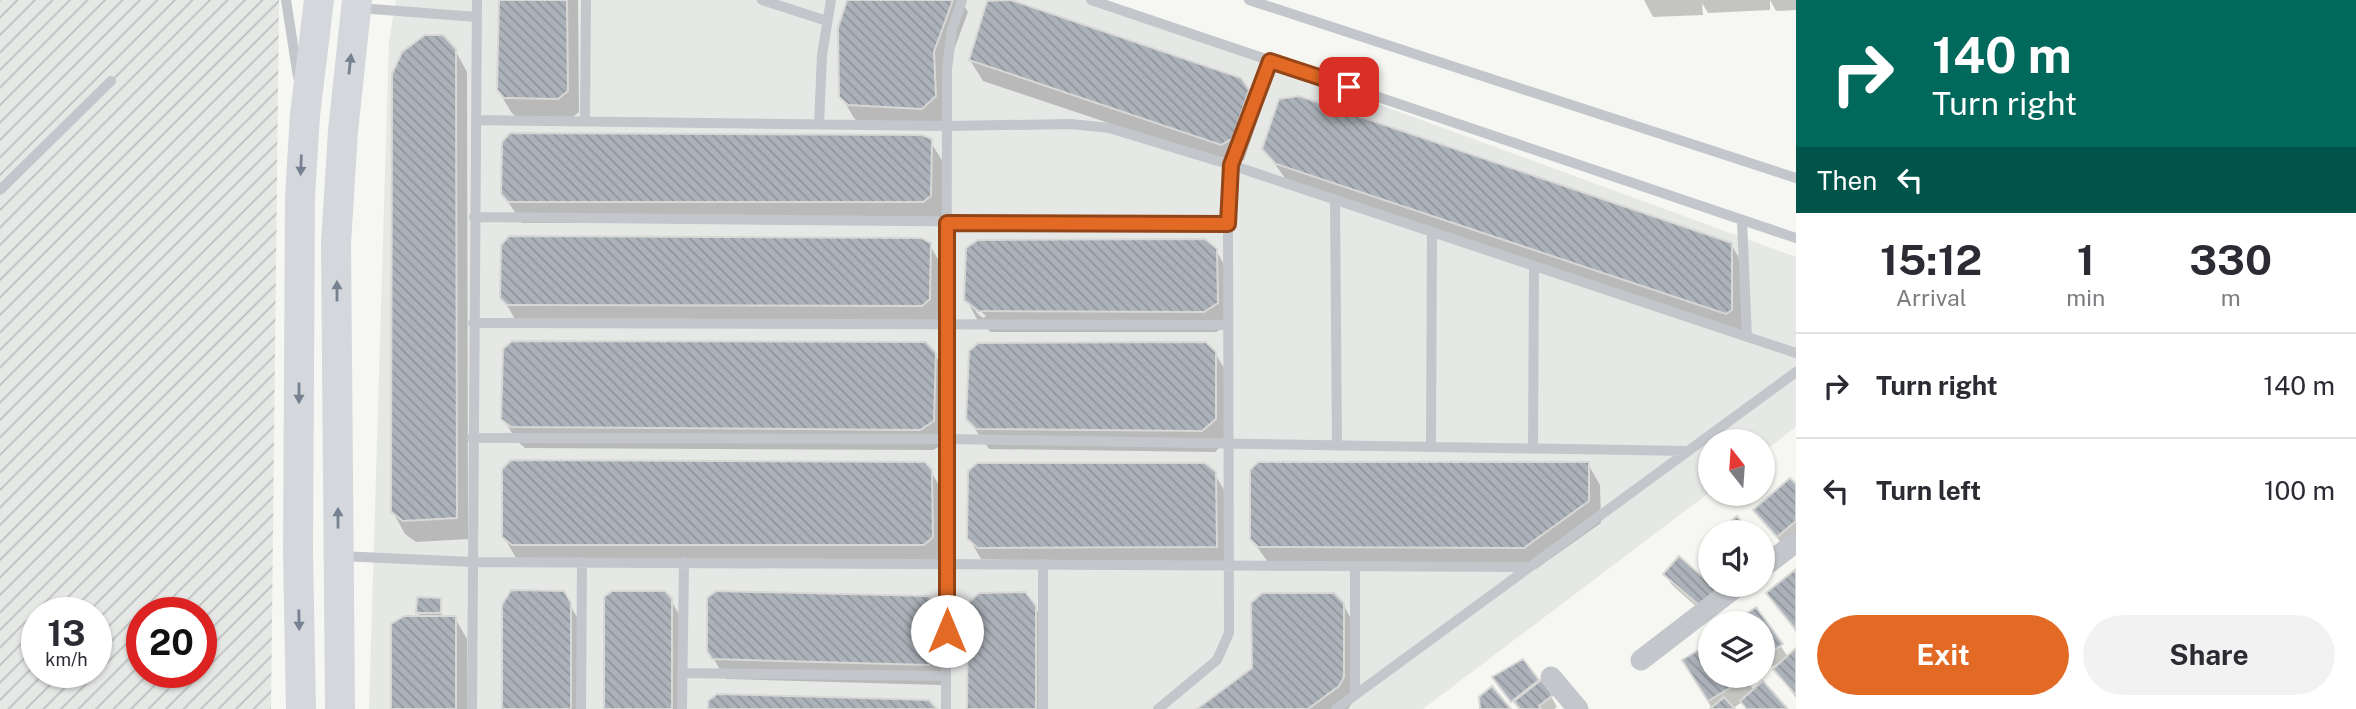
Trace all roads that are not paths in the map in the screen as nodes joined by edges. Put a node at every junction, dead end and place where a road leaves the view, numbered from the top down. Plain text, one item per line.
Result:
1 (286, 0) edge
2 (319, 0) edge
3 (477, 0) edge
4 (586, 0) edge
5 (762, 0) edge
6 (831, 0) edge
7 (962, 0) edge
8 (1091, 0) edge
9 (1249, 0) edge
10 (357, 4) edge
11 (477, 17) junction
12 (827, 21) junction
13 (1270, 61) junction
14 (111, 81) dead end
15 (305, 115) junction
16 (476, 120) junction
17 (585, 121) junction
18 (819, 124) junction
19 (947, 126) junction
20 (1231, 165) junction
21 (1796, 178) edge
22 (0, 190) edge
23 (1335, 200) junction
24 (474, 217) junction
25 (1742, 220) junction
26 (947, 223) junction
27 (1228, 224) junction
28 (1432, 232) junction
29 (1796, 238) edge
30 (1534, 266) junction
31 (473, 323) junction
32 (947, 323) junction
33 (1228, 326) junction
34 (1747, 337) junction
35 (1796, 354) edge
36 (1796, 372) edge
37 (472, 438) junction
38 (947, 439) junction
39 (1228, 444) junction
40 (1337, 446) junction
41 (1431, 447) junction
42 (1533, 449) junction
43 (1688, 451) junction
44 (1796, 542) edge
45 (298, 553) junction
46 (338, 555) junction
47 (1775, 558) edge
48 (472, 562) junction
49 (582, 562) junction
50 (684, 562) junction
51 (947, 564) junction
52 (1043, 564) junction
53 (1228, 565) junction
54 (1355, 566) junction
55 (1530, 567) junction
56 (1723, 597) edge
57 (1641, 660) dead end
58 (682, 673) junction
59 (946, 676) junction
60 (1551, 677) dead end
61 (1355, 695) junction
62 (301, 709) edge
63 (340, 709) edge
64 (472, 709) edge
65 (581, 709) edge
66 (682, 709) edge
67 (946, 709) edge
68 (1043, 709) edge
69 (1158, 709) edge
70 (1336, 709) edge
71 (1577, 709) edge

1 - 15 lane
2 - 15 street
3 - 11 lane
4 - 17 lane
5 - 12 lane
6 - 12 lane
7 - 19 lane
8 - 13 lane
9 - 21 lane
10 - 11 lane
46 -> 10 street
11 - 16 lane
12 - 18 lane
13 - 20 lane
13 - 25 lane
14 - 22 lane
15 -> 45 street
16 - 17 lane
16 - 24 lane
17 - 18 lane
18 - 19 lane
19 - 20 lane
19 - 26 lane
20 - 23 lane
20 - 27 lane
23 - 28 lane
23 - 40 lane
24 - 26 lane
24 - 31 lane
25 - 29 lane
25 - 34 lane
26 - 27 lane
26 - 32 lane
27 - 33 lane
28 - 30 lane
28 - 41 lane
30 - 34 lane
30 - 42 lane
31 - 32 lane
31 - 37 lane
32 - 33 lane
32 - 38 lane
33 - 39 lane
34 - 35 lane
36 - 43 lane
37 - 38 lane
37 - 48 lane
38 - 39 lane
38 - 51 lane
39 - 40 lane
39 - 53 lane
40 - 41 lane
41 - 42 lane
42 - 43 lane
43 - 55 lane
44 - 47 street
45 - 46 street
45 -> 62 street
46 - 48 lane
46 - 63 street
48 - 49 lane
48 - 64 lane
49 - 50 lane
49 - 65 lane
50 - 51 lane
50 - 58 lane
51 - 52 lane
51 - 59 lane
52 - 53 lane
52 - 68 lane
53 - 54 lane
53 - 69 lane
54 - 55 lane
54 - 61 lane
55 - 61 lane
56 - 57 street
58 - 59 lane
58 - 66 lane
59 - 67 lane
60 - 71 street
61 - 70 lane

